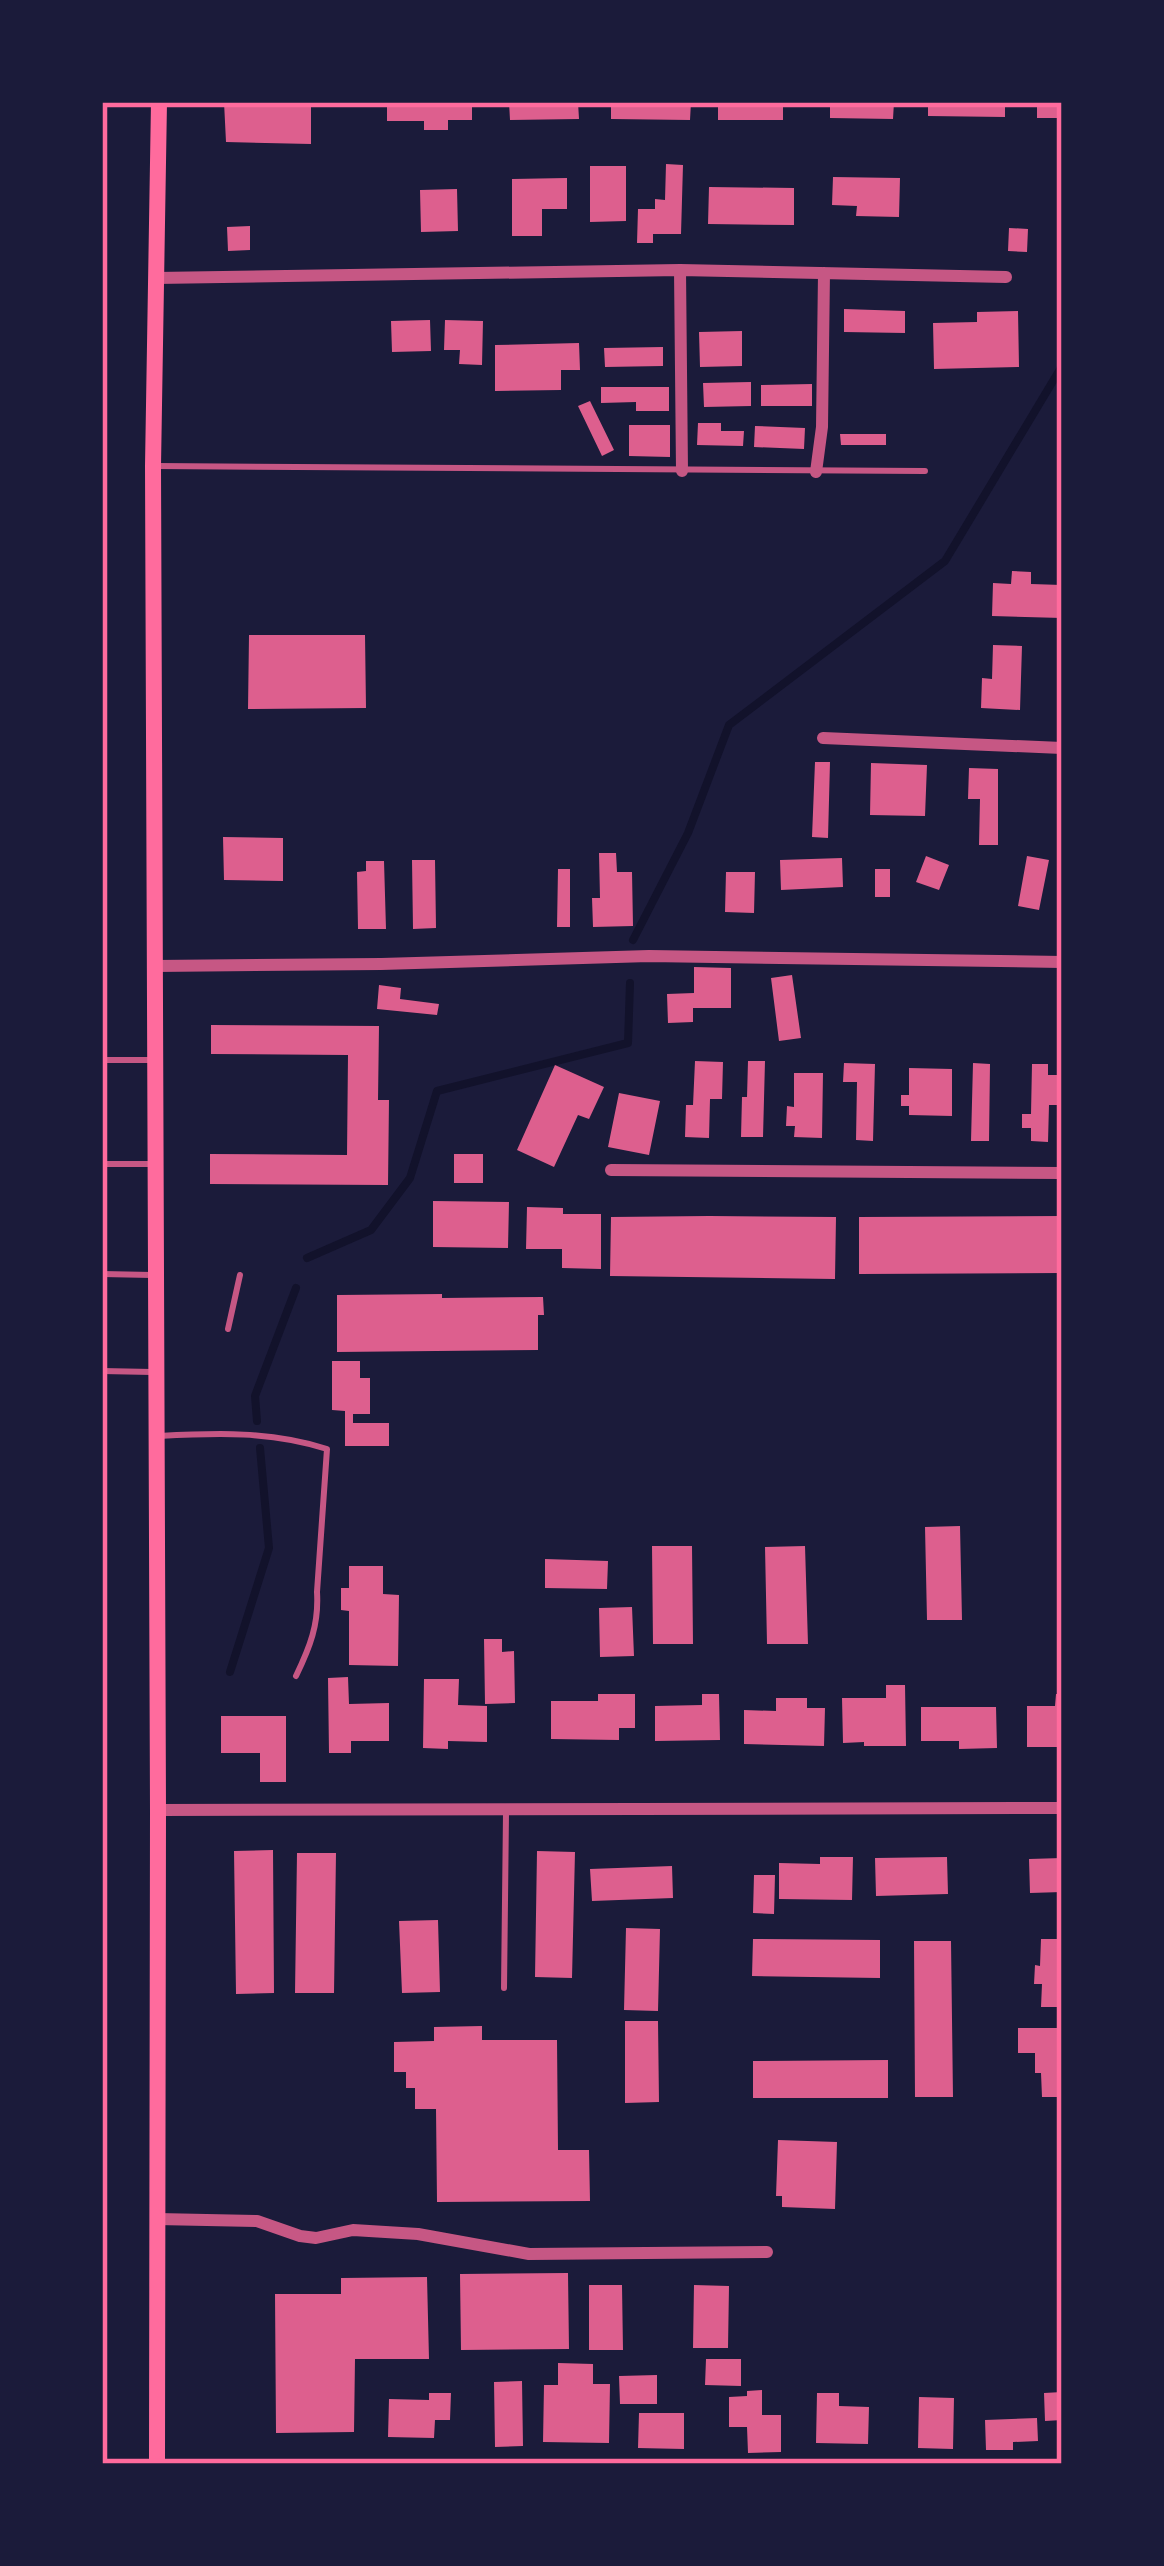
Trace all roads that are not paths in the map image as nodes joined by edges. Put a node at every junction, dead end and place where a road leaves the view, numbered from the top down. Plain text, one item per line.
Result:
1 (160, 102) edge
2 (680, 270) junction
3 (824, 273) junction
4 (1006, 277) dead end
5 (156, 278) junction
6 (153, 466) junction
7 (682, 471) junction
8 (925, 471) dead end
9 (816, 472) junction
10 (824, 738) dead end
11 (1062, 748) edge
12 (1062, 962) edge
13 (154, 966) junction
14 (102, 1060) edge
15 (155, 1060) junction
16 (155, 1164) junction
17 (102, 1165) edge
18 (611, 1170) dead end
19 (1062, 1173) edge
20 (102, 1274) edge
21 (155, 1275) junction
22 (240, 1275) dead end
23 (228, 1329) dead end
24 (102, 1371) edge
25 (155, 1372) junction
26 (156, 1437) junction
27 (296, 1676) dead end
28 (1062, 1808) edge
29 (506, 1809) junction
30 (158, 1810) junction
31 (504, 1988) dead end
32 (157, 2219) junction
33 (766, 2252) dead end
34 (157, 2464) edge

1 - 5 main road
2 - 3 street
2 - 5 street
2 - 7 street
3 - 4 street
3 - 9 street
5 - 6 main road
6 - 7 lane
6 - 13 main road
7 - 9 lane
8 - 9 lane
10 - 11 street
12 - 13 street
13 - 15 main road
14 - 15 lane
15 - 16 main road
16 - 17 lane
16 - 21 main road
18 - 19 street
20 - 21 lane
21 - 25 main road
22 - 23 lane
24 - 25 lane
25 - 26 main road
26 - 27 lane
26 - 30 main road
28 - 29 street
29 - 30 street
29 - 31 lane
30 - 32 main road
32 - 33 street
32 - 34 main road

